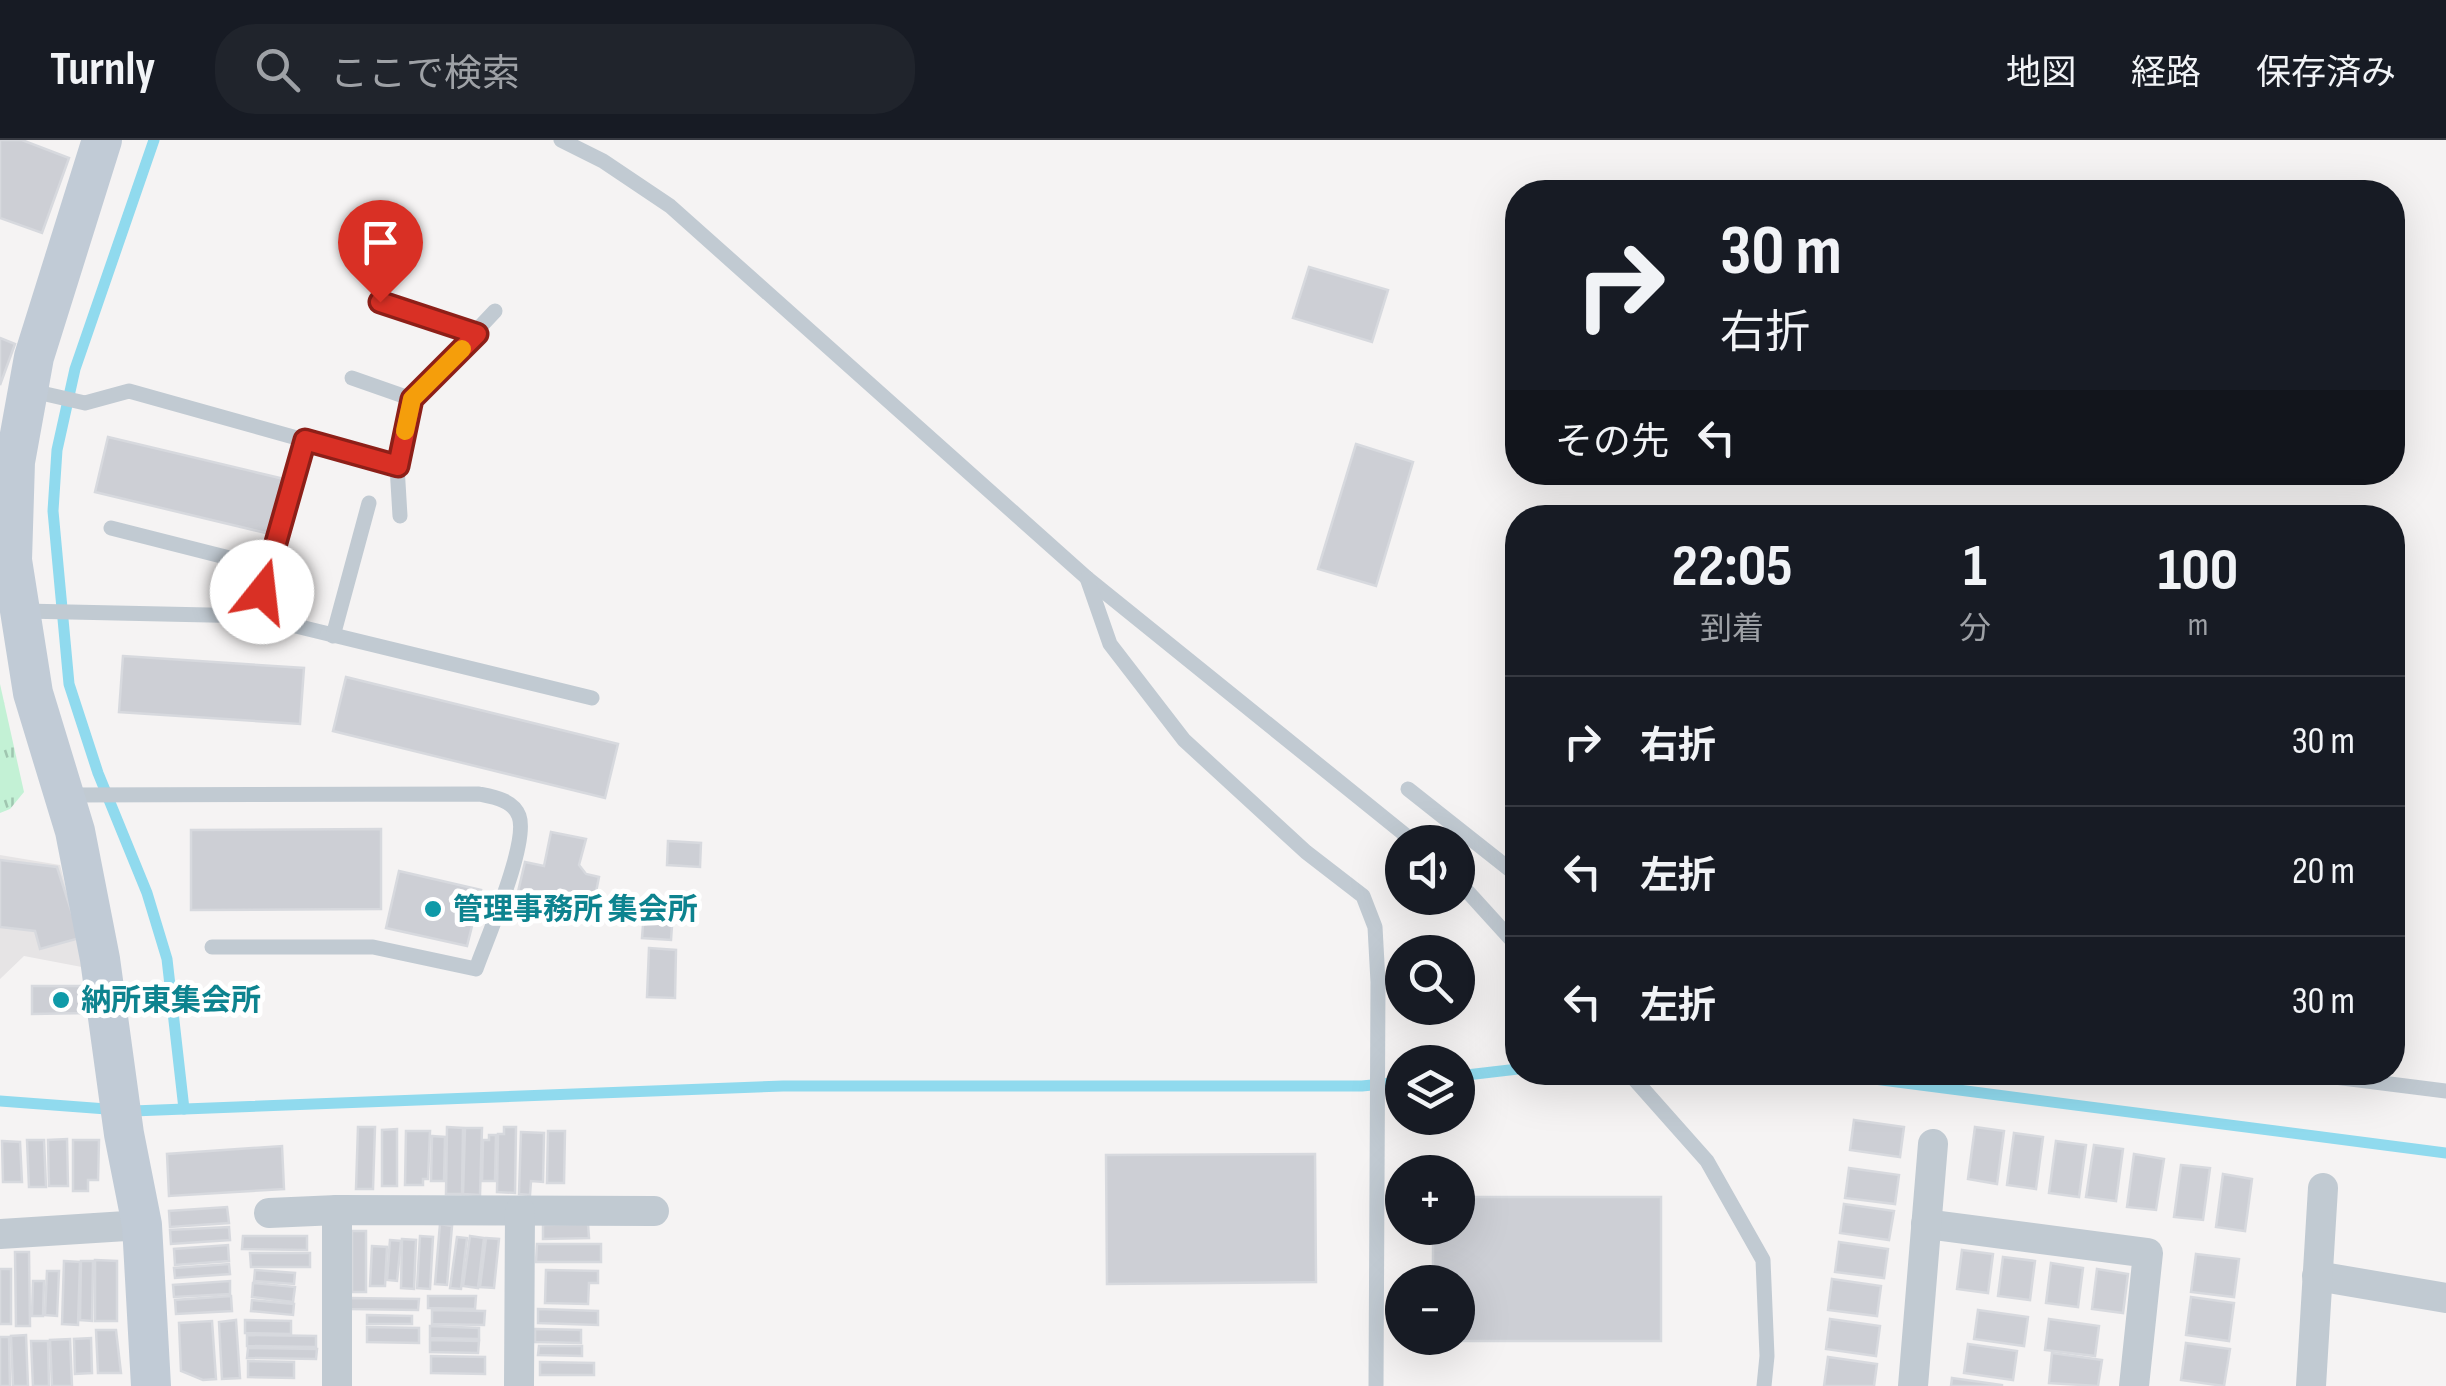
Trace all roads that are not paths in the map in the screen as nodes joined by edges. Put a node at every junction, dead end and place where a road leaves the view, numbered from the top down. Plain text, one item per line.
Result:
1 (102, 140) edge
2 (561, 140) edge
3 (380, 302) dead end
4 (494, 312) dead end
5 (477, 334) junction
6 (352, 378) dead end
7 (44, 393) junction
8 (412, 399) junction
9 (305, 440) junction
10 (398, 466) junction
11 (370, 504) dead end
12 (400, 516) dead end
13 (112, 528) dead end
14 (269, 568) junction
15 (1087, 578) junction
16 (32, 610) junction
17 (255, 616) junction
18 (333, 636) junction
19 (592, 698) dead end
20 (1408, 789) dead end
21 (79, 795) junction
22 (1392, 825) edge
23 (1505, 866) edge
24 (1475, 900) edge
25 (1505, 933) edge
26 (212, 946) dead end
27 (1639, 1085) edge
28 (2399, 1085) edge
29 (2446, 1091) edge
30 (1933, 1144) dead end
31 (2323, 1188) dead end
32 (336, 1210) junction
33 (520, 1211) junction
34 (654, 1211) dead end
35 (269, 1214) dead end
36 (1926, 1224) junction
37 (142, 1225) junction
38 (0, 1234) edge
39 (2317, 1276) junction
40 (2446, 1298) edge
41 (151, 1386) edge
42 (337, 1386) edge
43 (519, 1386) edge
44 (1376, 1386) edge
45 (1764, 1386) edge
46 (1912, 1386) edge
47 (2134, 1386) edge
48 (2310, 1386) edge

1 - 7 street
2 - 15 lane
3 - 5 lane
4 - 5 lane
5 - 8 lane
6 - 8 lane
7 - 9 lane
7 - 16 street
8 - 10 lane
9 - 10 lane
9 - 14 lane
10 - 12 lane
11 - 18 lane
13 - 14 lane
14 - 17 lane
15 - 22 lane
15 - 44 lane
16 - 17 lane
16 - 21 street
17 - 18 lane
18 - 19 lane
20 - 23 lane
21 - 26 lane
21 - 37 street
24 - 25 lane
27 - 45 lane
28 - 29 lane
30 - 36 street
31 - 39 street
32 - 33 street
32 - 35 street
32 - 42 street
33 - 34 street
33 - 43 street
36 - 46 street
36 - 47 street
37 - 38 street
37 - 41 street
39 - 40 street
39 - 48 street

